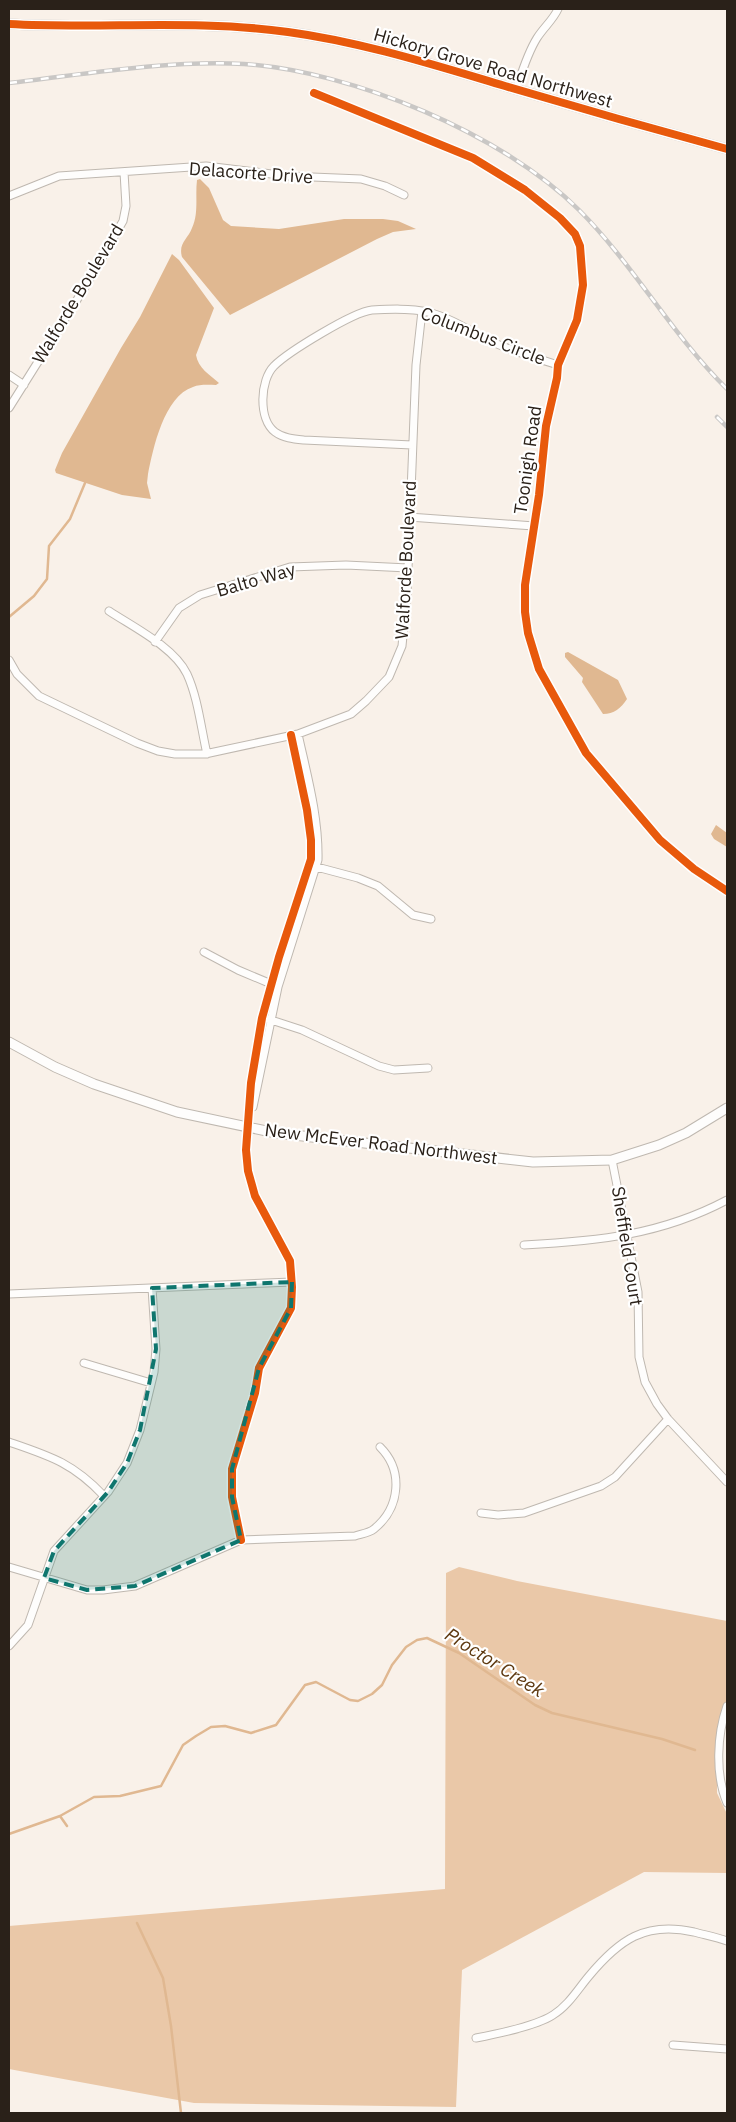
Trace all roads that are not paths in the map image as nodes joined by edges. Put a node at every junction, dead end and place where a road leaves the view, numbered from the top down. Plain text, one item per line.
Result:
1 (558, 9) edge
2 (9, 24) edge
3 (516, 90) junction
4 (314, 92) dead end
5 (727, 149) edge
6 (124, 172) junction
7 (404, 195) dead end
8 (9, 196) edge
9 (422, 311) junction
10 (558, 365) junction
11 (9, 374) edge
12 (24, 385) junction
13 (9, 408) edge
14 (412, 445) junction
15 (409, 517) junction
16 (534, 526) junction
17 (408, 568) junction
18 (109, 611) dead end
19 (156, 642) junction
20 (9, 660) edge
21 (294, 735) junction
22 (207, 754) junction
23 (313, 867) junction
24 (727, 891) edge
25 (431, 919) dead end
26 (204, 952) dead end
27 (275, 985) junction
28 (262, 1018) junction
29 (271, 1020) junction
30 (9, 1042) edge
31 (428, 1068) dead end
32 (727, 1108) edge
33 (248, 1127) junction
34 (612, 1160) junction
35 (727, 1200) edge
36 (626, 1236) junction
37 (524, 1245) dead end
38 (292, 1282) junction
39 (152, 1288) junction
40 (9, 1294) edge
41 (84, 1363) dead end
42 (151, 1383) junction
43 (668, 1419) junction
44 (9, 1442) edge
45 (380, 1447) dead end
46 (727, 1482) edge
47 (104, 1496) junction
48 (480, 1513) dead end
49 (241, 1540) junction
50 (9, 1566) edge
51 (44, 1578) junction
52 (9, 1646) edge
53 (727, 1706) edge
54 (727, 1803) edge
55 (727, 1942) edge
56 (476, 2038) dead end
57 (674, 2045) dead end
58 (727, 2049) edge

1 - 3 street
2 - 3 street, Hickory Grove Road Northwest
3 - 5 street, Hickory Grove Road Northwest
4 - 10 street, Toonigh Road
6 - 7 street, Delacorte Drive
6 - 8 street, Delacorte Drive
6 - 12 street, Walforde Boulevard
9 - 10 street, Columbus Circle
9 - 14 street, Walforde Boulevard
9 - 14 street, Columbus Circle
10 - 16 street, Toonigh Road
11 - 12 street
12 - 13 street, Walforde Boulevard
14 - 15 street, Walforde Boulevard
15 - 16 street
15 - 17 street, Walforde Boulevard
16 - 24 street, Toonigh Road
17 - 19 street, Balto Way
17 - 21 street, Walforde Boulevard
18 - 19 street
19 - 22 street
20 - 22 street, Walforde Boulevard
21 - 22 street, Walforde Boulevard
21 - 23 street
23 - 25 street
23 - 27 street
26 - 27 street
27 - 28 street
27 - 29 street
28 - 29 street
28 - 33 street
29 - 31 street
29 - 33 street
30 - 33 street, New McEver Road Northwest
32 - 34 street, New McEver Road Northwest
33 - 34 street, New McEver Road Northwest
33 - 38 street
34 - 36 street, Sheffield Court
35 - 36 street
36 - 37 street
36 - 43 street, Sheffield Court
38 - 39 street
38 - 49 street
39 - 40 street
39 - 42 street
41 - 42 street
42 - 47 street
43 - 46 street, Sheffield Court
43 - 48 street
44 - 47 street
45 - 49 street
47 - 51 street
49 - 51 street
50 - 51 street
51 - 52 street
53 - 54 street
55 - 56 street
57 - 58 street

